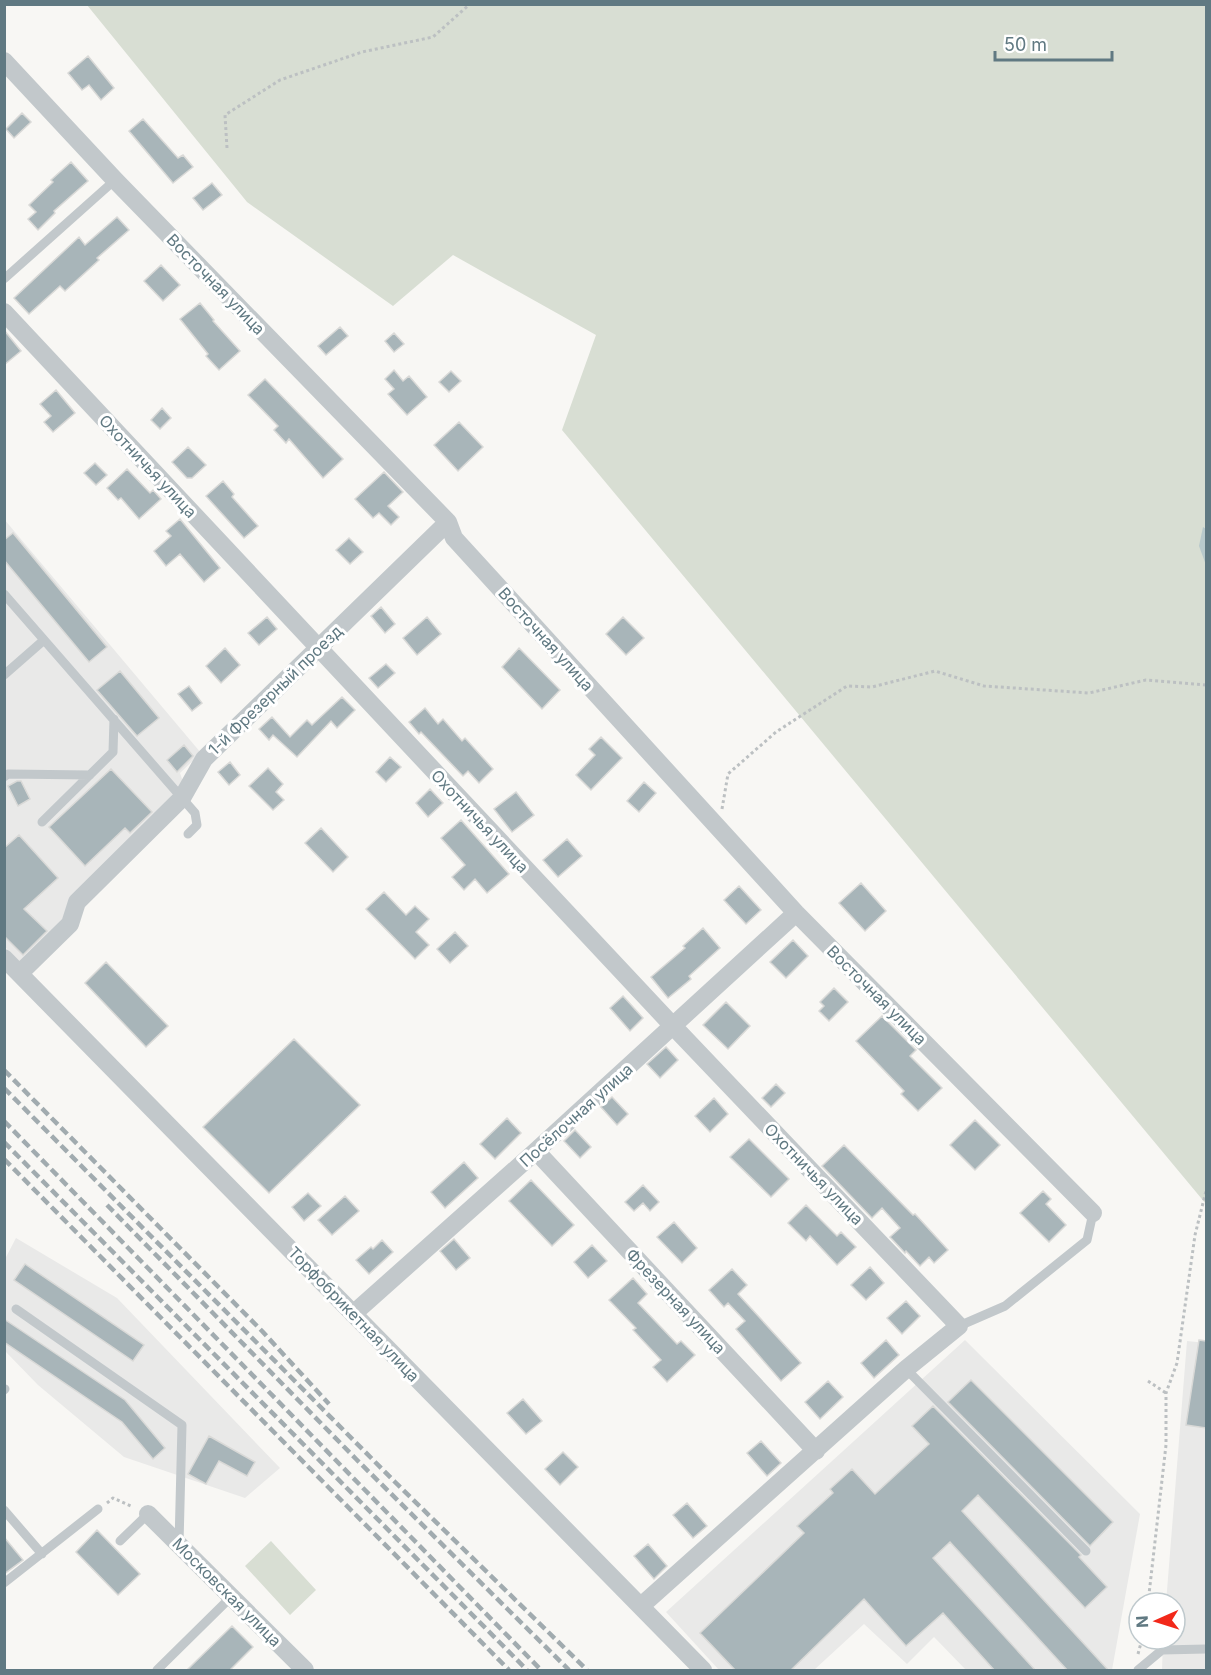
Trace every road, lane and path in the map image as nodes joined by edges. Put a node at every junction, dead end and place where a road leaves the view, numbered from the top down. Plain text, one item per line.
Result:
1 (470, 4) edge
2 (4, 61) edge
3 (227, 148) dead end
4 (115, 180) junction
5 (4, 279) edge
6 (4, 312) edge
7 (448, 522) junction
8 (4, 594) edge
9 (44, 640) junction
10 (319, 649) junction
11 (4, 675) edge
12 (1206, 685) edge
13 (114, 719) junction
14 (90, 775) junction
15 (4, 777) edge
16 (182, 798) junction
17 (42, 822) dead end
18 (718, 828) junction
19 (188, 834) dead end
20 (796, 913) junction
21 (4, 958) edge
22 (20, 973) junction
23 (673, 1026) junction
24 (536, 1151) junction
25 (1206, 1191) edge
26 (1093, 1213) joint
27 (16, 1309) dead end
28 (353, 1314) junction
29 (959, 1326) junction
30 (906, 1369) junction
31 (1148, 1381) dead end
32 (1166, 1393) junction
33 (816, 1451) junction
34 (98, 1509) joint
35 (4, 1510) edge
36 (148, 1514) junction
37 (120, 1541) dead end
38 (179, 1544) junction
39 (1086, 1551) dead end
40 (42, 1554) junction
41 (4, 1583) edge
42 (1149, 1591) edge
43 (230, 1598) junction
44 (641, 1606) junction
45 (1206, 1649) edge
46 (157, 1671) edge
47 (305, 1671) edge
48 (703, 1671) edge
49 (1138, 1671) edge

1 - 3 path
2 - 4 street, Восточная улица
4 - 5 lane
4 - 7 street, Восточная улица
6 - 10 street, Охотничья улица
7 - 10 street, 1-й Фрезерный проезд
7 - 18 street, Восточная улица
8 - 9 lane
9 - 11 lane
9 - 13 lane
10 - 16 street, 1-й Фрезерный проезд
10 - 23 street, Охотничья улица
12 - 18 path
13 - 14 lane
13 - 16 lane
14 - 15 lane
14 - 17 lane
16 - 19 lane
16 - 22 street, 1-й Фрезерный проезд
18 - 20 street, Восточная улица
20 - 23 street, Посёлочная улица
20 - 26 street, Восточная улица
21 - 22 street, Торфобрикетная улица
22 - 28 street, Торфобрикетная улица
23 - 24 street, Посёлочная улица
23 - 29 street, Охотничья улица
24 - 28 street, Посёлочная улица
24 - 33 street, Фрезерная улица
25 - 32 path
26 - 29 lane
27 - 38 lane
28 - 44 street, Торфобрикетная улица
29 - 30 street
30 - 33 street
30 - 39 lane
31 - 32 path
32 - 42 path
33 - 44 street
34 - 36 path
34 - 40 lane
35 - 40 lane
36 - 37 lane
36 - 38 street, Московская улица
38 - 43 street, Московская улица
40 - 41 lane
43 - 46 lane
43 - 47 street, Московская улица
44 - 48 street, Торфобрикетная улица
45 - 49 lane

